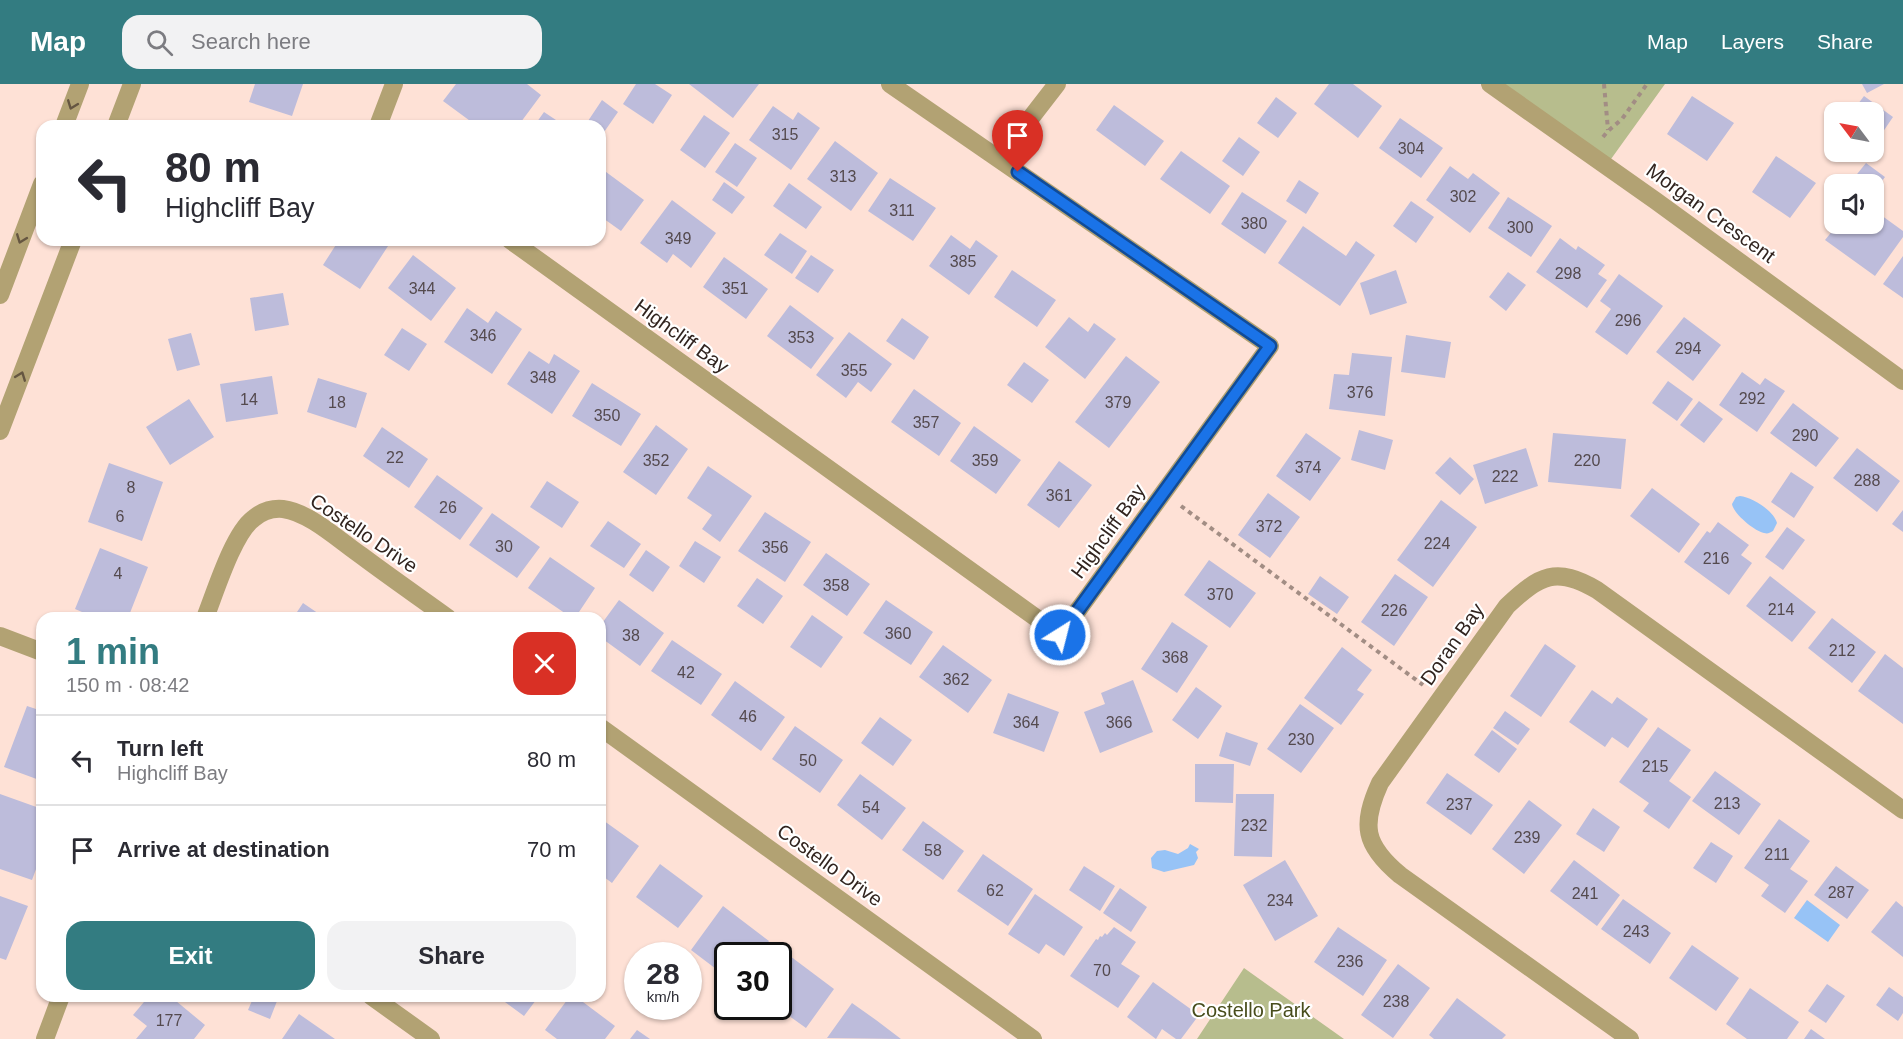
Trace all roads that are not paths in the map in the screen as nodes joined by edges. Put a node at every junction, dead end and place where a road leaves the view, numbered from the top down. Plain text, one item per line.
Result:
1 (80, 84) edge
2 (132, 84) edge
3 (394, 84) edge
4 (890, 84) edge
5 (1057, 84) edge
6 (1490, 84) edge
7 (66, 120) edge
8 (118, 120) edge
9 (380, 120) edge
10 (999, 159) junction
11 (36, 200) edge
12 (71, 246) edge
13 (518, 246) edge
14 (0, 295) edge
15 (1903, 381) edge
16 (0, 431) edge
17 (207, 612) edge
18 (440, 612) edge
19 (0, 636) edge
20 (36, 650) edge
21 (606, 732) edge
22 (1903, 810) edge
23 (59, 1002) edge
24 (378, 1002) edge
25 (427, 1038) edge
26 (45, 1039) edge
27 (1033, 1039) edge
28 (1630, 1039) edge

1 -> 7 street
2 - 8 street
3 - 9 street
4 - 10 street, Highcliff Bay
5 - 10 street
6 - 15 street, Morgan Crescent
10 - 13 street, Highcliff Bay
11 -> 14 street
16 -> 12 street
17 - 18 street, Costello Drive
19 - 20 street
21 - 27 street, Costello Drive
22 - 28 street, Doran Bay
23 - 26 street
24 - 25 street

